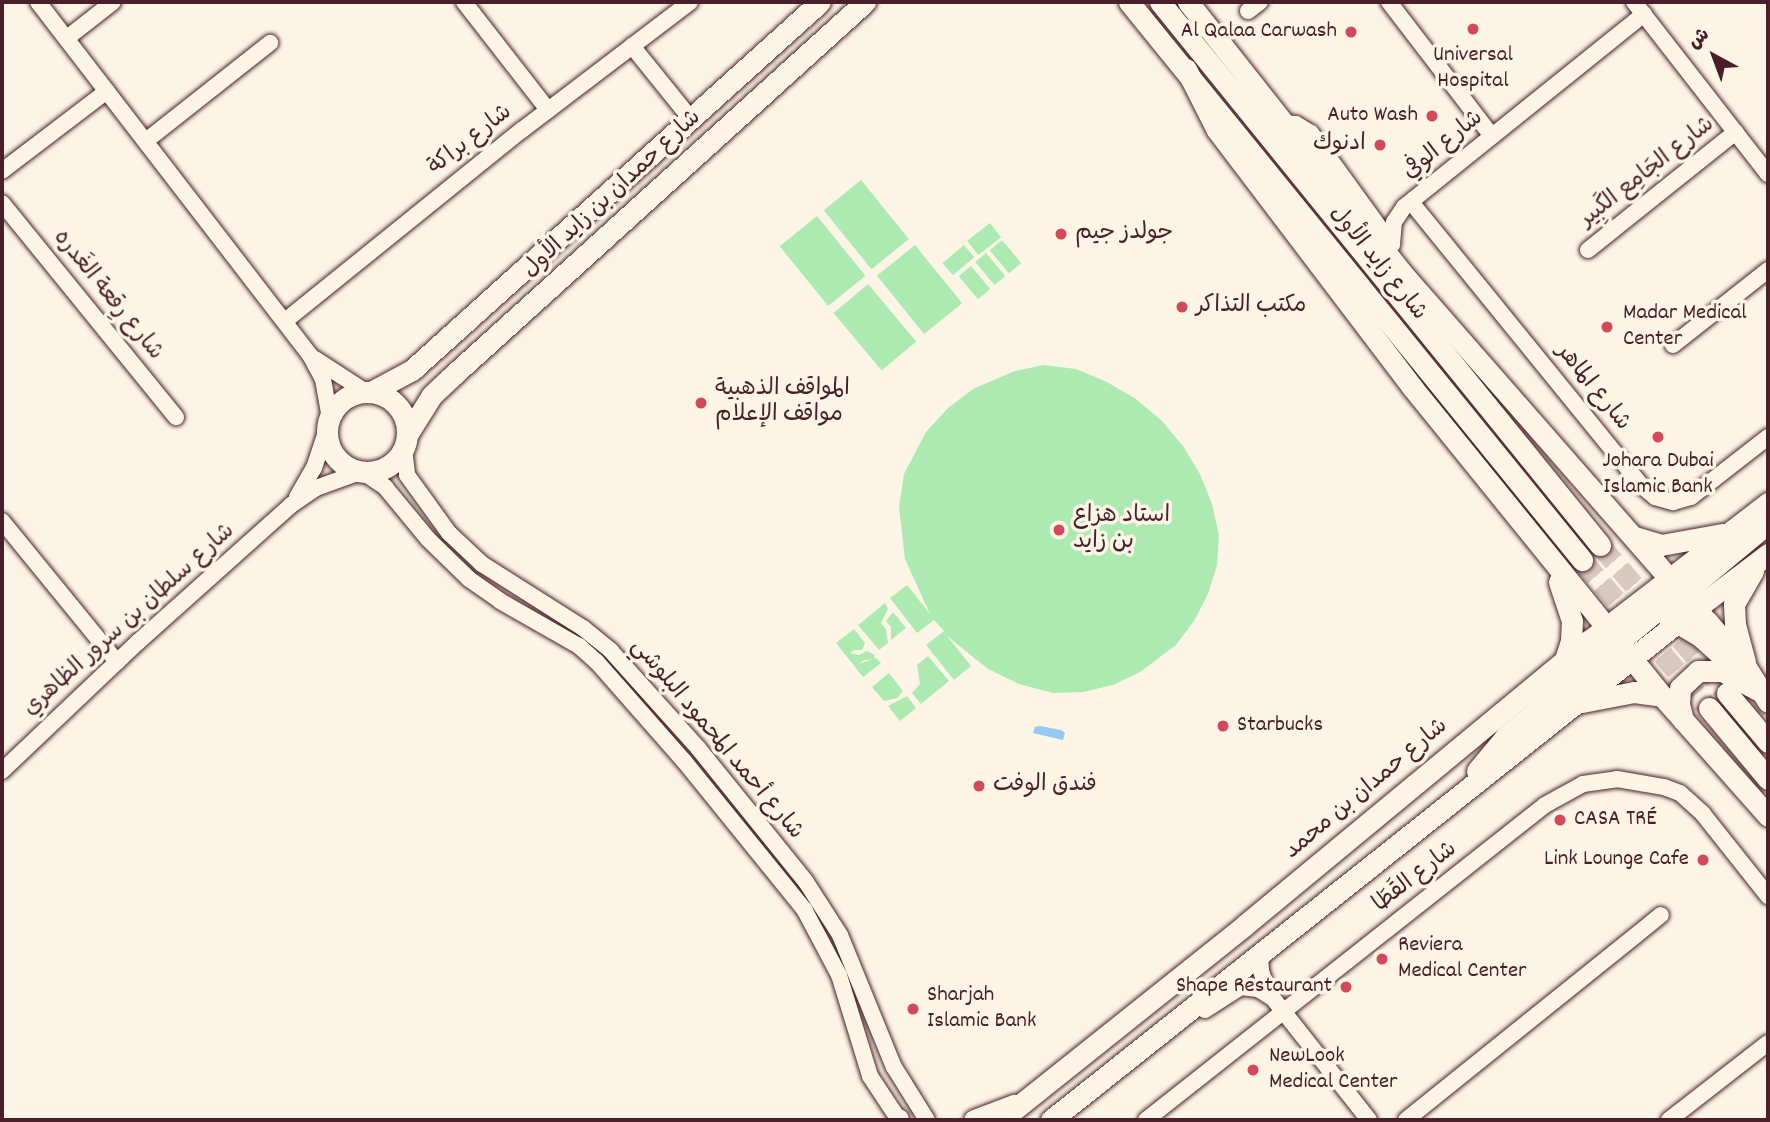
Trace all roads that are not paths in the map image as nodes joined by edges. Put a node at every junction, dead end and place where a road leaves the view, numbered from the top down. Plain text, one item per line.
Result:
1 (38, 2) edge
2 (113, 2) edge
3 (464, 2) edge
4 (690, 2) edge
5 (820, 2) edge
6 (865, 2) edge
7 (1129, 2) edge
8 (1188, 2) edge
9 (1389, 2) edge
10 (1161, 4) edge
11 (1639, 8) edge
12 (67, 38) junction
13 (270, 43) dead end
14 (632, 46) junction
15 (1186, 69) junction
16 (107, 91) junction
17 (548, 110) junction
18 (691, 119) junction
19 (1282, 123) junction
20 (1736, 132) junction
21 (1492, 136) junction
22 (147, 140) junction
23 (2, 172) edge
24 (1768, 174) edge
25 (2, 204) edge
26 (1364, 204) junction
27 (1408, 205) junction
28 (1392, 244) junction
29 (1588, 250) dead end
30 (1768, 270) edge
31 (1435, 311) junction
32 (285, 321) junction
33 (1673, 345) dead end
34 (310, 355) junction
35 (368, 392) junction
36 (176, 418) dead end
37 (329, 422) junction
38 (1768, 437) edge
39 (405, 442) junction
40 (361, 472) junction
41 (1768, 503) edge
42 (291, 505) junction
43 (2, 521) edge
44 (1768, 523) edge
45 (1731, 532) junction
46 (1632, 536) junction
47 (1600, 545) tunnel mouth
48 (1764, 557) edge
49 (1583, 560) tunnel mouth
50 (1550, 561) junction
51 (1682, 593) junction
52 (1664, 616) junction
53 (1619, 643) junction
54 (117, 662) junction
55 (1563, 662) junction
56 (1746, 667) junction
57 (1727, 693) tunnel mouth
58 (1662, 696) junction
59 (1763, 696) edge
60 (1573, 705) junction
61 (1709, 708) tunnel mouth
62 (1683, 720) junction
63 (1768, 742) edge
64 (2, 771) edge
65 (1768, 779) edge
66 (1465, 790) junction
67 (1768, 816) edge
68 (1768, 896) edge
69 (1661, 915) dead end
70 (1260, 956) junction
71 (1273, 998) junction
72 (1283, 1013) junction
73 (1163, 1030) junction
74 (1768, 1043) edge
75 (1023, 1110) edge
76 (898, 1120) edge
77 (927, 1120) edge
78 (974, 1120) edge
79 (1001, 1120) edge
80 (1051, 1120) edge
81 (1146, 1120) edge
82 (1369, 1120) edge
83 (1406, 1120) edge
84 (1669, 1120) edge

1 - 12 street
2 - 12 street
3 - 17 street
4 - 14 street, شارع براكة
5 - 18 main road, شارع حمدان بن زايد الأول
6 - 39 main road, شارع حمدان بن زايد الأول
7 - 15 main road, شارع زايد الأول
8 - 19 main road
9 - 21 street
10 - 47 main road, شارع زايد الأول
11 - 20 street, شارع الجَامِع الكَبِير
11 - 21 street, شارع الوفي
12 - 16 street
13 - 22 street
14 - 17 street, شارع براكة
14 - 18 street
15 - 49 main road, شارع زايد الأول
15 - 50 main road
16 - 22 street
16 - 23 street
17 - 32 street, شارع براكة
18 - 35 main road, شارع حمدان بن زايد الأول
19 - 26 street
19 - 31 main road
20 - 24 street, شارع الجَامِع الكَبِير
20 - 29 street, شارع الجَامِع الكَبِير
21 - 27 street, شارع الوفي
22 - 32 street
25 - 36 street, شارع رِقعة الغَدره
26 - 27 street, شارع الوفي
26 - 28 street
27 - 28 street, شارع الوفي
27 - 38 street, شارع الماهر
28 - 31 street
30 - 33 street
31 - 46 main road
32 - 34 street
34 - 35 street
34 - 37 street
35 - 37 main road
35 - 39 main road
37 - 40 main road
37 - 42 street, شارع سلطان بن سرور الظاهري
39 - 40 main road
39 - 77 street, شارع أحمد المحمود البلوشي
40 - 42 street, شارع سلطان بن سرور الظاهري
40 - 76 street, شارع أحمد المحمود البلوشي
41 - 45 main road, شارع حمدان بن محمد
42 - 54 street, شارع سلطان بن سرور الظاهري
43 - 54 street
44 - 51 main road
45 - 46 main road
45 - 51 main road, شارع حمدان بن محمد
46 - 51 main road
48 - 51 main road, شارع حمدان بن محمد
48 - 56 main road
50 - 53 main road
50 - 55 main road
51 - 52 main road, شارع حمدان بن محمد
51 - 52 main road
51 - 53 main road, شارع حمدان بن محمد
51 - 56 main road
52 - 53 main road, شارع حمدان بن محمد
52 - 53 main road
52 - 59 main road
53 - 55 main road, شارع حمدان بن محمد
53 - 58 main road
53 - 60 main road, شارع حمدان بن محمد
53 - 66 main road
54 - 64 street, شارع سلطان بن سرور الظاهري
55 - 75 main road, شارع حمدان بن محمد
56 - 59 main road
57 - 63 main road
58 - 60 main road
58 - 62 main road
59 - 62 main road
60 - 66 main road, شارع حمدان بن محمد
61 - 65 main road
62 - 67 main road
66 - 70 main road, شارع حمدان بن محمد
68 - 72 street, شارع القَطَا
69 - 83 street
70 - 71 street
70 - 73 main road, شارع حمدان بن محمد
71 - 72 street
71 - 73 street
72 - 81 street, شارع القَطَا
72 - 82 street
73 - 80 main road, شارع حمدان بن محمد
74 - 84 street
75 - 78 main road
75 - 79 main road, شارع حمدان بن محمد

